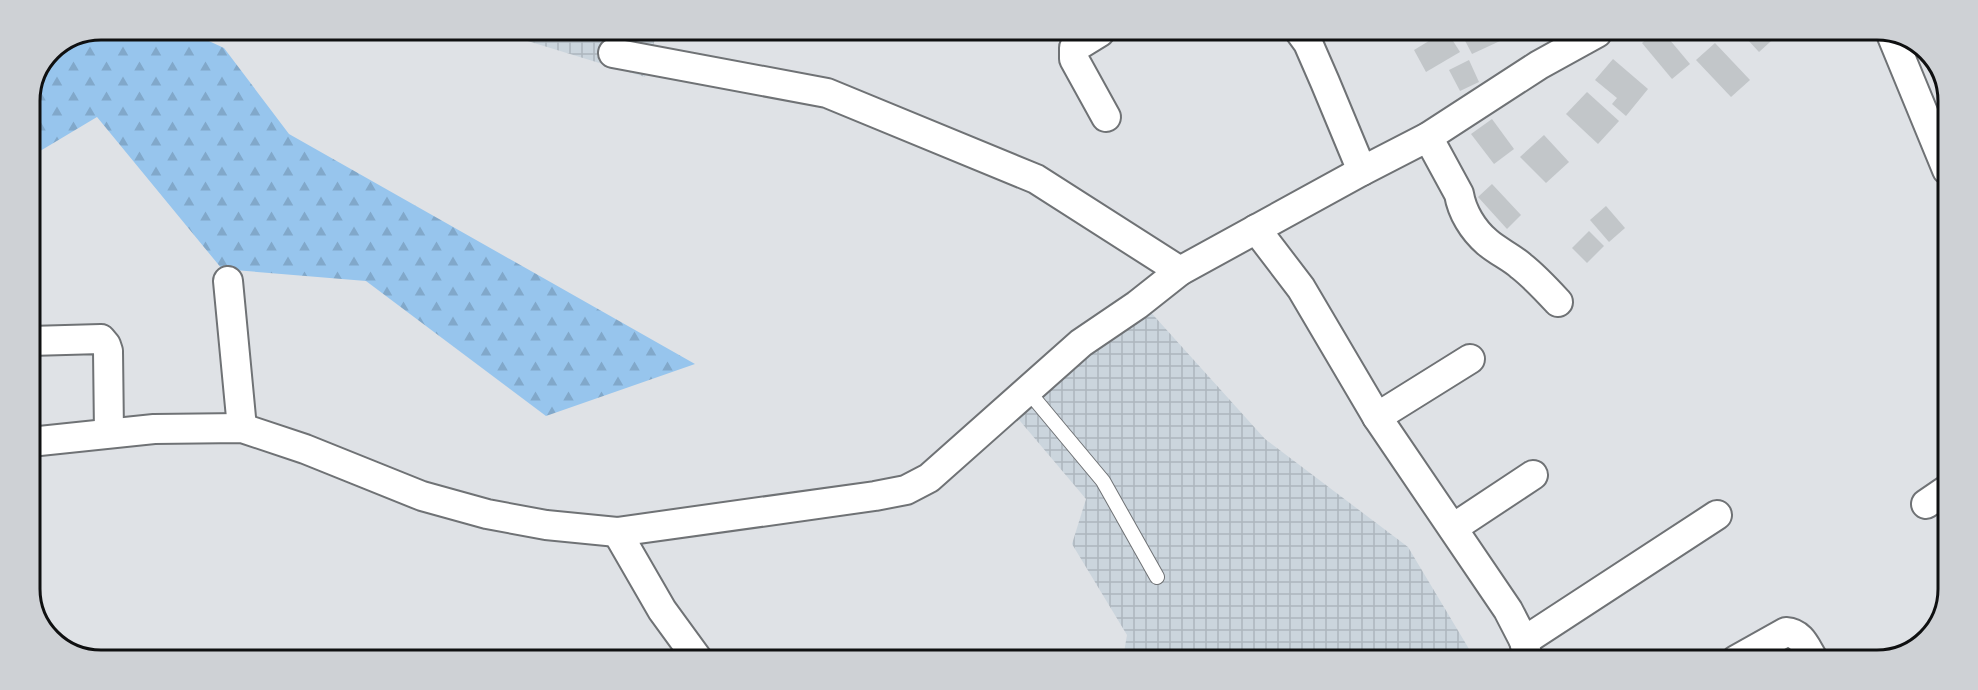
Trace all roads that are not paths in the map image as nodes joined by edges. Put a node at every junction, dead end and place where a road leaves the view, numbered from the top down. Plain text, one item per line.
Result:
1 (1087, 40) edge
2 (1306, 40) edge
3 (1584, 40) edge
4 (1895, 44) edge
5 (613, 53) dead end
6 (1106, 117) dead end
7 (1428, 137) junction
8 (1937, 146) edge
9 (1362, 171) junction
10 (1256, 229) junction
11 (1180, 271) junction
12 (228, 281) dead end
13 (1558, 302) dead end
14 (40, 341) edge
15 (1470, 358) dead end
16 (1028, 391) junction
17 (1377, 417) junction
18 (242, 428) junction
19 (109, 433) junction
20 (41, 441) edge
21 (1533, 475) dead end
22 (1717, 515) dead end
23 (1453, 528) junction
24 (617, 532) junction
25 (1157, 577) dead end
26 (691, 650) edge
27 (1526, 650) edge
28 (1754, 650) edge
29 (1808, 650) edge

1 - 6 street
2 - 9 street
3 - 7 street
4 - 8 street
5 - 11 street
7 - 9 street
7 - 13 street
9 - 10 street
10 - 11 street
10 - 17 street
11 - 16 street
12 - 18 street
14 - 19 street
15 - 17 street
16 - 24 street
16 - 25 lane
17 - 23 street
18 - 19 street
18 - 24 street
19 - 20 street
21 - 23 street
22 - 27 street
23 - 27 street
24 - 26 street
28 - 29 street

